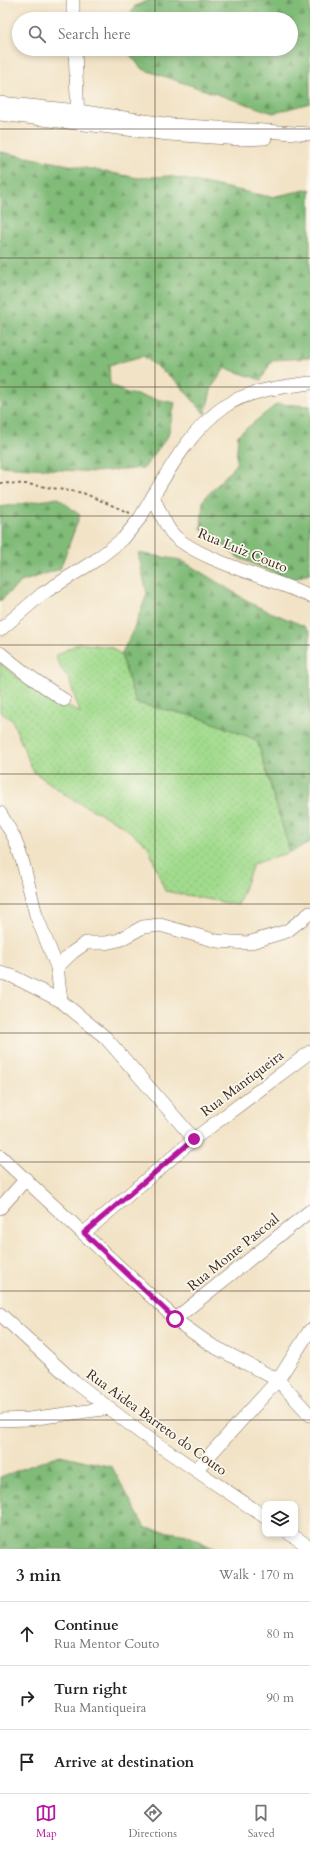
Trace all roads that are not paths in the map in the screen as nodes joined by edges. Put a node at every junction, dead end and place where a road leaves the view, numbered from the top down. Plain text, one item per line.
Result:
1 (73, 0) edge
2 (73, 12) edge
3 (75, 56) edge
4 (0, 103) edge
5 (0, 114) edge
6 (78, 117) junction
7 (310, 134) edge
8 (310, 383) edge
9 (153, 496) junction
10 (310, 596) edge
11 (0, 630) edge
12 (0, 653) edge
13 (64, 700) dead end
14 (0, 813) edge
15 (310, 913) edge
16 (57, 967) junction
17 (0, 972) edge
18 (61, 1001) junction
19 (310, 1052) edge
20 (194, 1139) junction
21 (0, 1156) edge
22 (26, 1179) junction
23 (0, 1208) edge
24 (310, 1211) edge
25 (84, 1233) junction
26 (0, 1314) edge
27 (175, 1319) junction
28 (310, 1330) edge
29 (278, 1380) junction
30 (110, 1408) junction
31 (310, 1415) edge
32 (0, 1420) edge
33 (196, 1470) junction
34 (262, 1515) edge
35 (295, 1537) edge
36 (310, 1547) edge

1 - 2 street
3 - 6 street
4 - 6 street
5 - 6 street
6 - 7 street
8 - 9 street
9 - 10 street, Rua Luiz Couto
9 - 11 street
12 - 13 street
14 - 16 street
15 - 16 street
16 - 18 street
17 - 18 street
18 - 20 street
19 - 20 street, Rua Mantiqueira
20 - 25 street, Rua Mantiqueira
21 - 22 street
22 - 23 street
22 - 25 street
24 - 27 street, Rua Monte Pascoal
25 - 27 street
26 - 30 street, Rua Aidea Barreto do Couto
27 - 29 street
28 - 29 street
29 - 31 street
29 - 33 street
30 - 32 street
30 - 33 street, Rua Aidea Barreto do Couto
33 - 34 street, Rua Aidea Barreto do Couto
35 - 36 street

